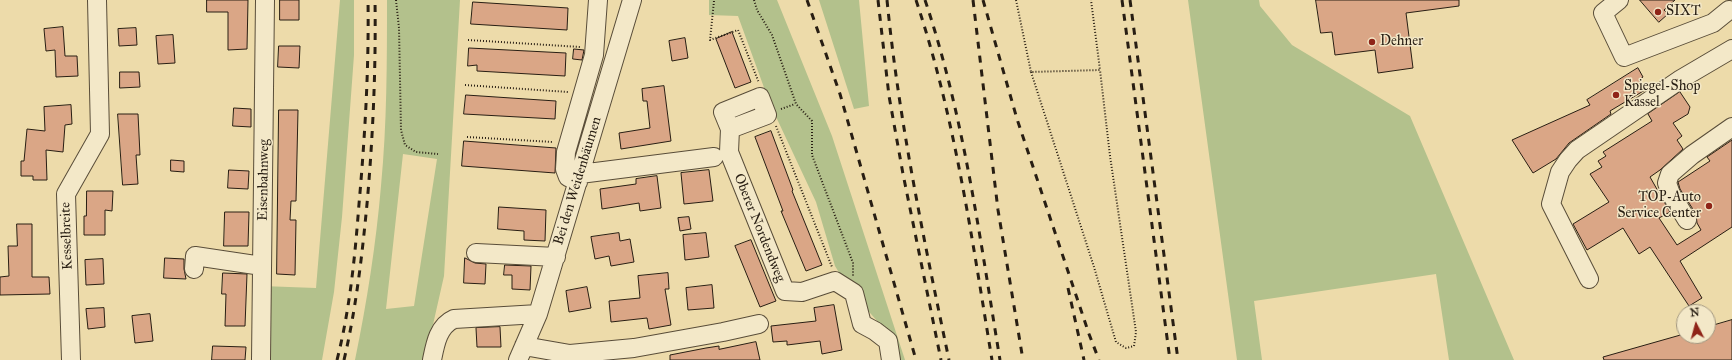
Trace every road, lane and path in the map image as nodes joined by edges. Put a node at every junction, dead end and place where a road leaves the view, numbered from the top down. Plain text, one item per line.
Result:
1 (97, 0) edge
2 (265, 0) edge
3 (396, 0) edge
4 (598, 0) edge
5 (632, 0) edge
6 (754, 0) edge
7 (1016, 0) edge
8 (1091, 0) edge
9 (1620, 0) edge
10 (714, 1) dead end
11 (1727, 8) edge
12 (468, 40) dead end
13 (594, 48) junction
14 (1732, 49) edge
15 (1100, 70) junction
16 (1031, 72) junction
17 (465, 85) dead end
18 (583, 93) junction
19 (760, 97) junction
20 (767, 115) junction
21 (1732, 128) edge
22 (730, 129) junction
23 (467, 138) dead end
24 (568, 143) junction
25 (438, 154) dead end
26 (714, 157) dead end
27 (579, 178) junction
28 (1688, 220) dead end
29 (476, 253) dead end
30 (556, 257) junction
31 (262, 266) junction
32 (194, 269) dead end
33 (1589, 279) dead end
34 (835, 281) junction
35 (854, 293) junction
36 (538, 314) junction
37 (759, 324) dead end
38 (521, 353) edge
39 (71, 360) edge
40 (261, 360) edge
41 (432, 360) edge
42 (891, 360) edge

1 - 39 street, Kesselbreite
2 - 31 street, Eisenbahnweg
3 - 25 path
4 - 13 street
5 - 27 street, Bei den Weidenbäumen
6 - 35 path
7 - 16 path
8 - 15 path
9 - 11 street
10 - 19 path
12 - 13 path
13 - 18 street
14 - 33 street
15 - 16 path
15 - 16 path
17 - 18 path
18 - 24 street
19 - 20 street
19 - 22 street, Oberer Nordendweg
20 - 22 street
20 - 34 path
21 - 28 street
22 - 34 street, Oberer Nordendweg
23 - 24 path
24 - 27 street
26 - 27 street
27 - 30 street, Bei den Weidenbäumen
29 - 30 street
30 - 36 street, Bei den Weidenbäumen
31 - 32 street
31 - 40 street, Eisenbahnweg
34 - 35 street
35 - 42 street
36 - 38 street, Bei den Weidenbäumen
36 - 41 street
37 - 38 street

